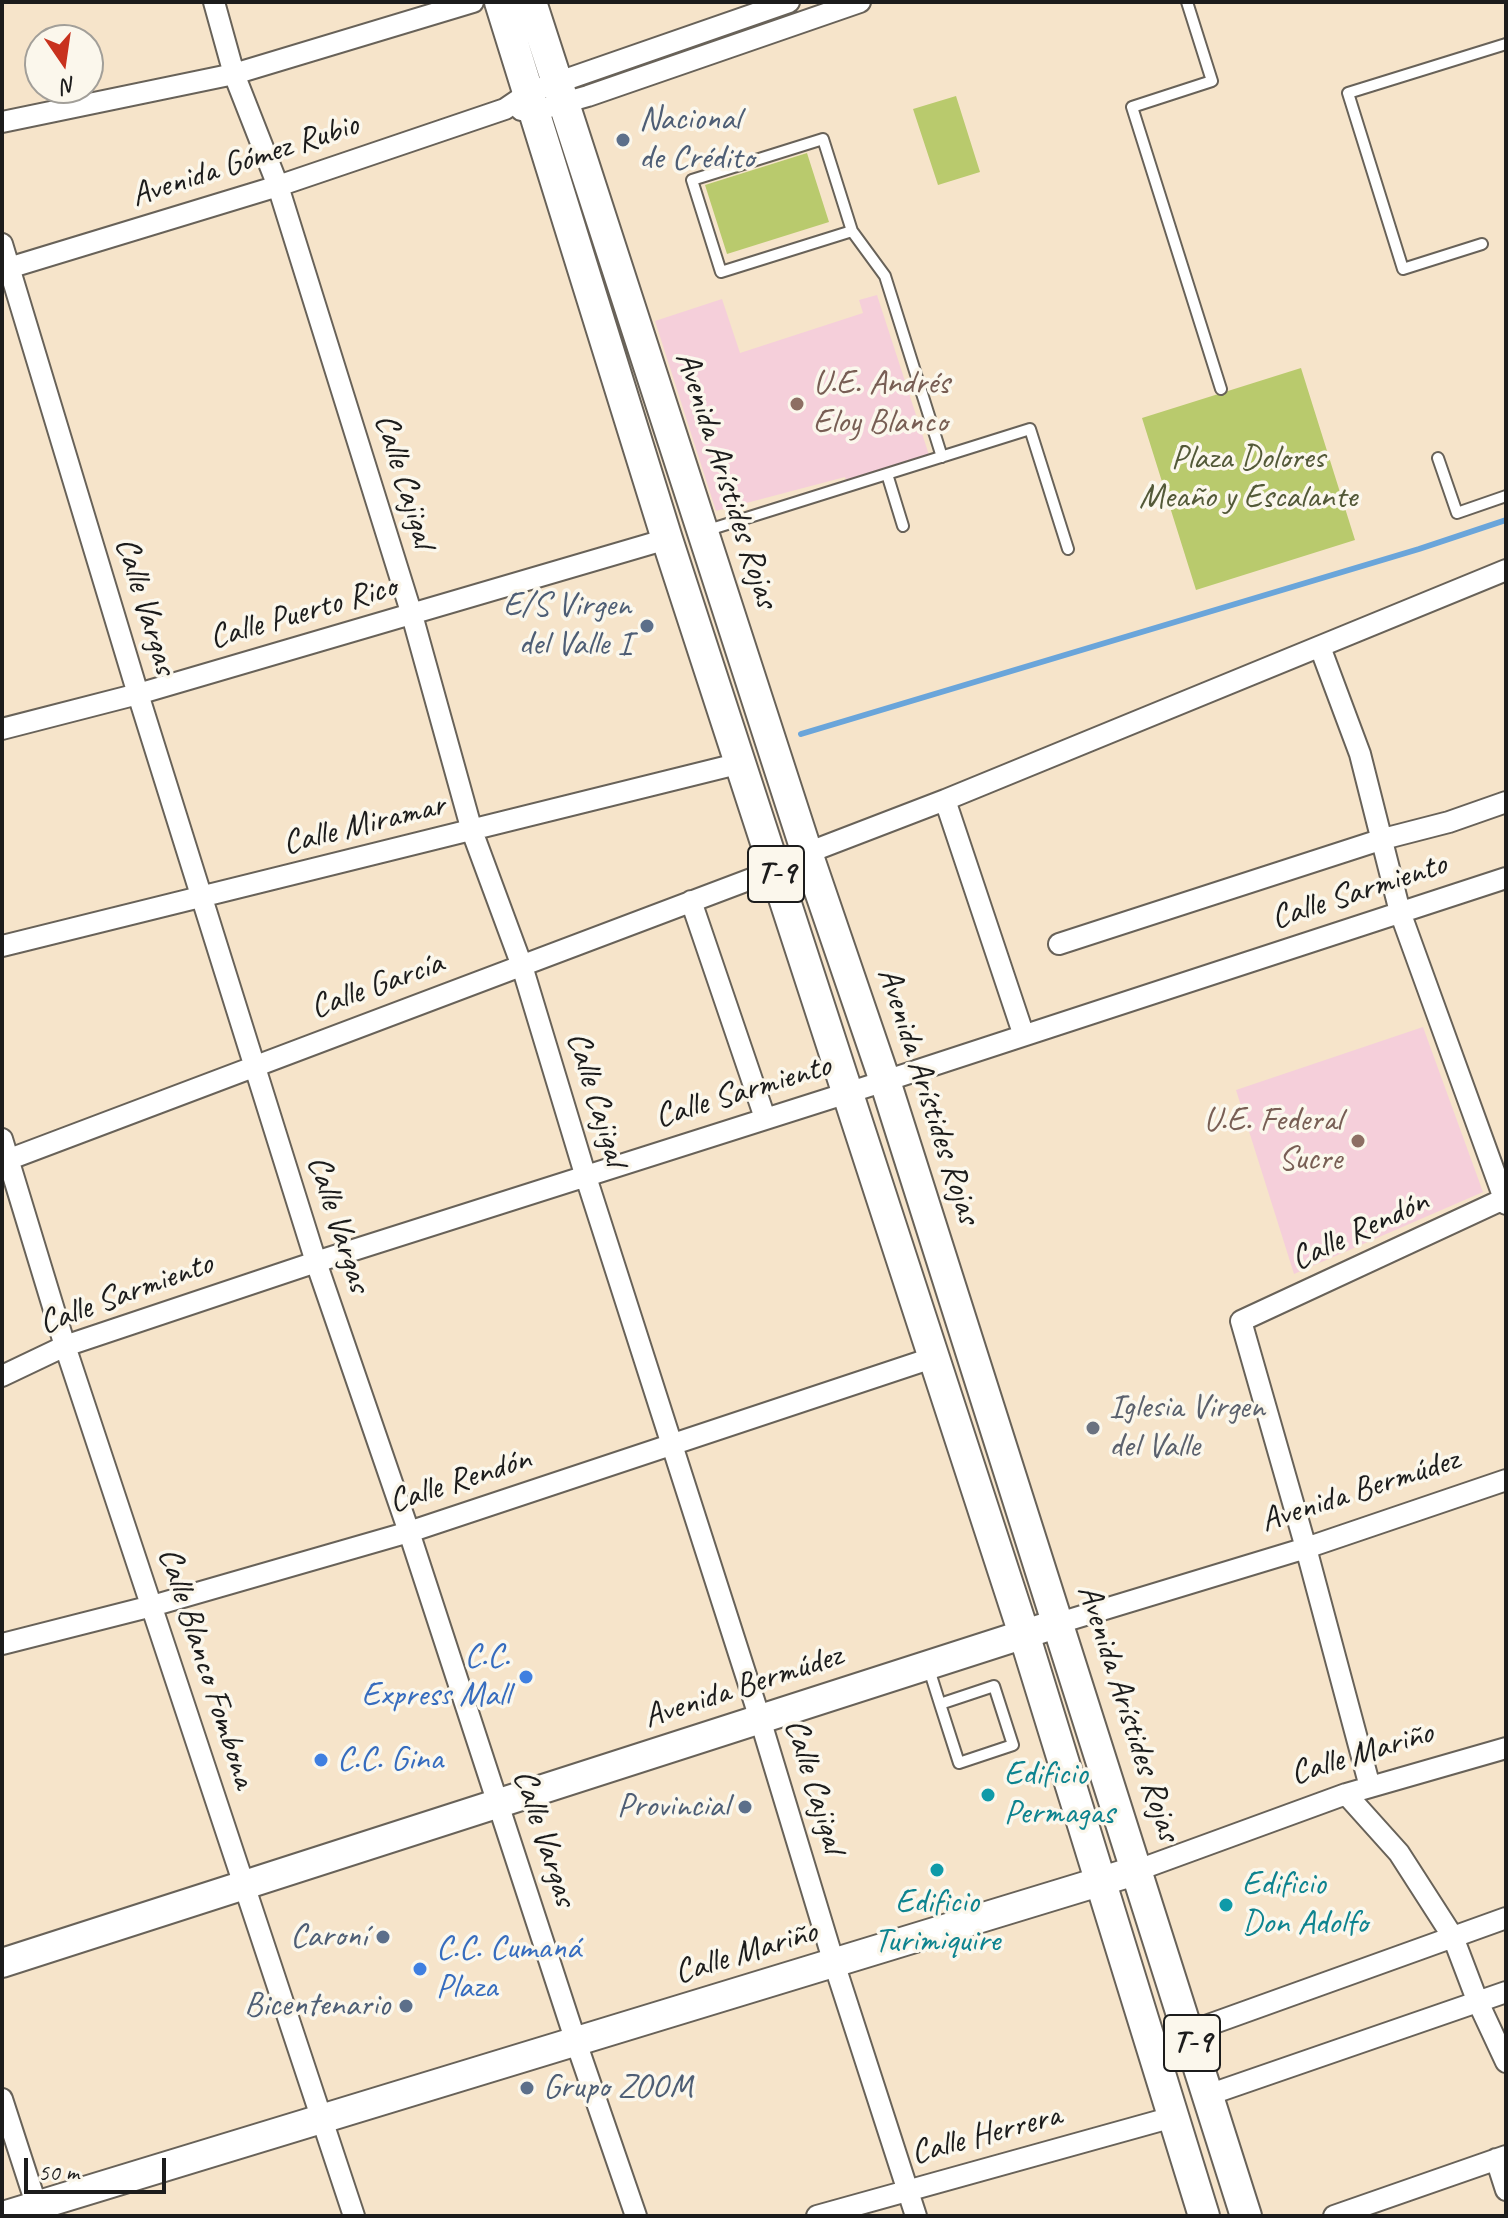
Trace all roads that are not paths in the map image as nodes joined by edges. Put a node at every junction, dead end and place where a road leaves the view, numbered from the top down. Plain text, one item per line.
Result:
1 (214, 2) edge
2 (473, 2) edge
3 (500, 2) edge
4 (531, 2) edge
5 (789, 2) edge
6 (860, 2) edge
7 (1187, 2) edge
8 (1506, 44) edge
9 (234, 74) junction
10 (538, 99) junction
11 (2, 122) edge
12 (278, 186) junction
13 (852, 231) junction
14 (2, 244) edge
15 (1482, 244) dead end
16 (6, 268) edge
17 (1221, 389) dead end
18 (942, 457) junction
19 (1438, 458) dead end
20 (887, 474) junction
21 (1506, 496) edge
22 (903, 526) dead end
23 (703, 532) junction
24 (667, 539) junction
25 (1068, 549) dead end
26 (1506, 570) edge
27 (412, 615) junction
28 (1320, 647) junction
29 (138, 694) junction
30 (2, 729) edge
31 (741, 763) junction
32 (945, 800) junction
33 (1506, 802) edge
34 (472, 831) junction
35 (1383, 839) junction
36 (807, 853) junction
37 (775, 870) junction
38 (1506, 878) edge
39 (202, 897) junction
40 (691, 901) junction
41 (1400, 912) junction
42 (1059, 944) dead end
43 (2, 946) edge
44 (522, 966) junction
45 (1023, 1033) junction
46 (255, 1065) junction
47 (885, 1081) junction
48 (845, 1093) junction
49 (765, 1118) junction
50 (2, 1139) edge
51 (5, 1161) edge
52 (585, 1174) junction
53 (1505, 1201) edge
54 (316, 1262) junction
55 (65, 1346) junction
56 (932, 1358) junction
57 (2, 1376) edge
58 (673, 1445) junction
59 (1506, 1480) edge
60 (409, 1532) junction
61 (1306, 1548) junction
62 (152, 1606) junction
63 (1059, 1623) junction
64 (1024, 1634) junction
65 (2, 1644) edge
66 (928, 1665) junction
67 (940, 1704) junction
68 (760, 1719) junction
69 (1506, 1748) edge
70 (1370, 1787) junction
71 (1346, 1794) junction
72 (499, 1803) junction
73 (1138, 1870) junction
74 (1102, 1882) junction
75 (244, 1885) junction
76 (1506, 1918) edge
77 (1453, 1937) junction
78 (2, 1963) edge
79 (834, 1963) junction
80 (1506, 1992) edge
81 (1477, 2000) junction
82 (1189, 2032) junction
83 (576, 2042) junction
84 (1506, 2062) edge
85 (1208, 2095) junction
86 (2, 2099) edge
87 (1173, 2117) junction
88 (321, 2119) junction
89 (1501, 2158) edge
90 (907, 2189) junction
91 (1506, 2190) edge
92 (39, 2211) edge
93 (3, 2216) edge
94 (354, 2216) edge
95 (636, 2216) edge
96 (817, 2216) edge
97 (916, 2216) edge
98 (1204, 2216) edge
99 (1246, 2216) edge
100 (1334, 2216) edge

1 - 9 street, Calle Cajigal
2 - 9 street
3 - 10 main road, Avenida Arístides Rojas / T-9
4 - 10 main road, Avenida Arístides Rojas / T-9
5 - 10 street
6 - 10 street
7 - 17 lane
8 - 15 lane
9 - 11 street
9 - 12 street, Calle Cajigal
10 - 12 street, Avenida Gómez Rubio
10 - 23 main road, Avenida Arístides Rojas / T-9
10 - 24 main road, Avenida Arístides Rojas / T-9
12 - 16 street, Avenida Gómez Rubio
12 - 27 street, Calle Cajigal
13 - 13 lane
13 - 18 lane
14 - 16 street, Calle Vargas
16 - 29 street, Calle Vargas
18 - 20 lane
18 - 25 lane
19 - 21 lane
20 - 22 lane
20 - 23 lane
23 - 36 main road, Avenida Arístides Rojas / T-9
24 - 27 street, Calle Puerto Rico
24 - 31 main road, Avenida Arístides Rojas / T-9
26 - 28 street
27 - 29 street, Calle Puerto Rico
27 - 34 street, Calle Cajigal
28 - 32 street
28 - 35 street
29 - 30 street, Calle Puerto Rico
29 - 39 street, Calle Vargas
31 - 34 street, Calle Miramar
31 - 37 main road, Avenida Arístides Rojas / T-9
32 - 36 street
32 - 45 street
33 - 35 street
34 - 39 street, Calle Miramar
34 - 44 street, Calle Cajigal
35 - 41 street
35 - 42 street
36 - 47 main road, Avenida Arístides Rojas / T-9
37 - 40 street, Calle García
37 - 48 main road, Avenida Arístides Rojas / T-9
38 - 41 street, Calle Sarmiento
39 - 43 street, Calle Miramar
39 - 46 street, Calle Vargas
40 - 44 street, Calle García
40 - 49 street
41 - 45 street, Calle Sarmiento
41 - 53 street
44 - 46 street, Calle García
44 - 52 street, Calle Cajigal
45 - 47 street, Calle Sarmiento
46 - 51 street, Calle García
46 - 54 street, Calle Vargas
47 - 48 street, Calle Sarmiento
47 - 63 main road, Avenida Arístides Rojas / T-9
48 - 49 street, Calle Sarmiento
48 - 56 main road, Avenida Arístides Rojas / T-9
49 - 52 street, Calle Sarmiento
50 - 51 street, Calle Blanco Fombona
51 - 55 street, Calle Blanco Fombona
52 - 54 street, Calle Sarmiento
52 - 58 street, Calle Cajigal
53 - 61 street, Calle Rendón
54 - 55 street, Calle Sarmiento
54 - 60 street, Calle Vargas
55 - 57 street, Calle Sarmiento
55 - 62 street, Calle Blanco Fombona
56 - 58 street, Calle Rendón
56 - 64 main road, Avenida Arístides Rojas / T-9
58 - 60 street, Calle Rendón
58 - 68 street, Calle Cajigal
59 - 61 street, Avenida Bermúdez
60 - 62 street, Calle Rendón
60 - 72 street, Calle Vargas
61 - 63 street, Avenida Bermúdez
61 - 70 street
62 - 65 street, Calle Rendón
62 - 75 street, Calle Blanco Fombona
63 - 64 street, Avenida Bermúdez
63 - 73 main road, Avenida Arístides Rojas / T-9
64 - 66 street, Avenida Bermúdez
64 - 74 main road, Avenida Arístides Rojas / T-9
66 - 67 lane
66 - 68 street, Avenida Bermúdez
67 - 67 lane
68 - 72 street, Avenida Bermúdez
68 - 79 street, Calle Cajigal
69 - 70 street, Calle Mariño
70 - 71 street, Calle Mariño
71 - 73 street, Calle Mariño
71 - 77 street
72 - 75 street, Avenida Bermúdez
72 - 83 street, Calle Vargas
73 - 74 street, Calle Mariño
73 - 82 main road, Avenida Arístides Rojas / T-9
74 - 79 street, Calle Mariño
74 - 87 main road, Avenida Arístides Rojas / T-9
75 - 78 street, Avenida Bermúdez
75 - 88 street, Calle Blanco Fombona
76 - 77 street
77 - 81 street
77 - 82 street
79 - 83 street, Calle Mariño
79 - 90 street, Calle Cajigal
80 - 81 street
81 - 84 street
81 - 85 street
82 - 85 main road, Avenida Arístides Rojas / T-9
83 - 88 street, Calle Mariño
83 - 95 street, Calle Vargas
85 - 99 main road, Avenida Arístides Rojas / T-9
86 - 92 street
87 - 90 street, Calle Herrera
87 - 98 main road, Avenida Arístides Rojas / T-9
88 - 92 street, Calle Mariño
88 - 94 street, Calle Blanco Fombona
89 - 91 street
89 - 100 street
90 - 96 street, Calle Herrera
90 - 97 street, Calle Cajigal
92 - 93 street, Calle Mariño

